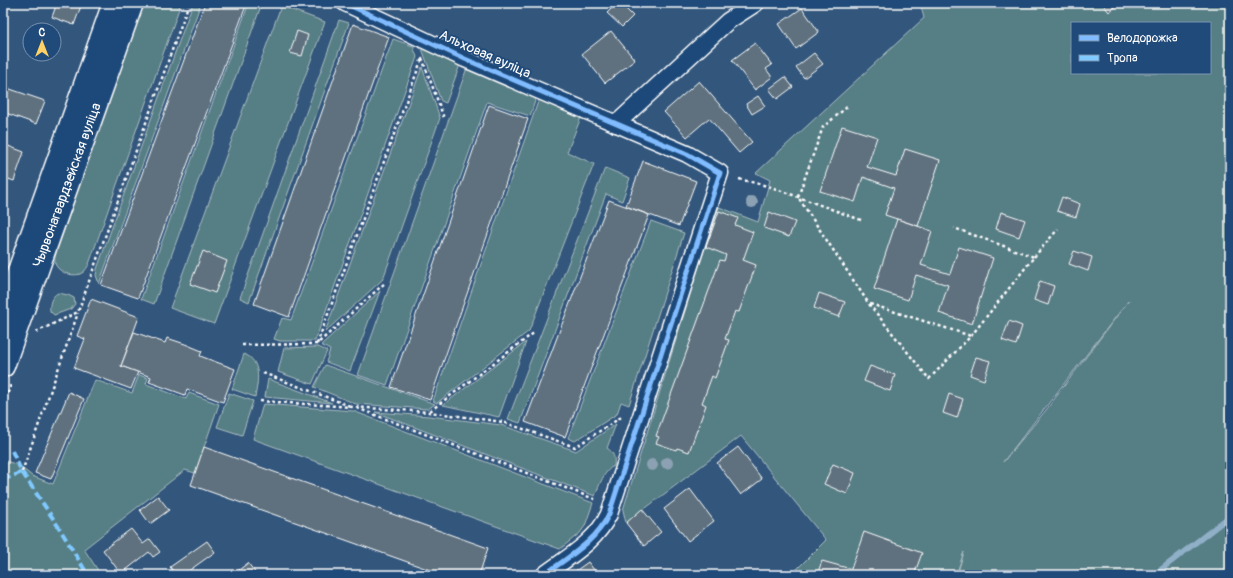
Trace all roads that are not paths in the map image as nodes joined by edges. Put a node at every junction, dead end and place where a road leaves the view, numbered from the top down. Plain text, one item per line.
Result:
1 (114, 3) edge
2 (132, 3) edge
3 (345, 3) edge
4 (756, 3) edge
5 (616, 124) junction
6 (3, 316) edge
7 (8, 372) edge
8 (544, 575) edge

1 - 6 main road, Чырвонагвардзейская вуліца
2 - 7 main road, Чырвонагвардзейская вуліца
3 - 5 street, Альховая вуліца
4 - 5 street
5 - 8 street, Альховая вуліца

